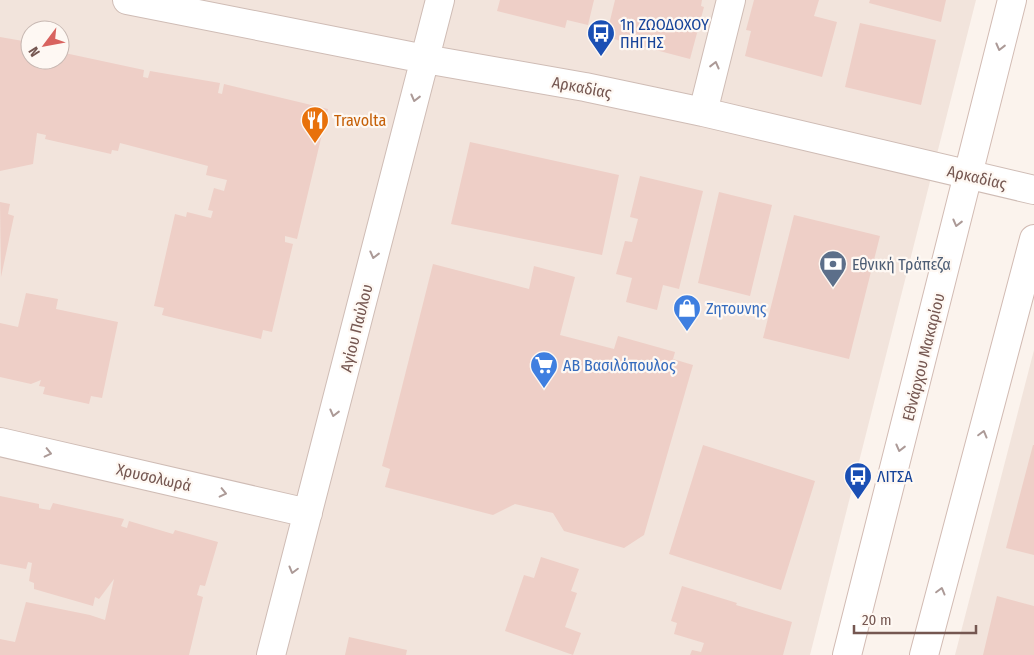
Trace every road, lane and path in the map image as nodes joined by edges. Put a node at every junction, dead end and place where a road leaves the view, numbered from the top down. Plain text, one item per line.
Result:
1 (128, 0) edge
2 (440, 0) edge
3 (731, 0) edge
4 (1012, 0) edge
5 (425, 59) junction
6 (703, 112) junction
7 (969, 176) junction
8 (1034, 190) edge
9 (1034, 239) edge
10 (0, 442) edge
11 (308, 513) junction
12 (271, 655) edge
13 (847, 655) edge
14 (924, 655) edge

1 - 5 street, Αρκαδίας
2 - 5 street, Αγίου Παύλου
6 -> 3 street
4 -> 7 street, Εθνάρχου Μακαρίου
5 - 6 street, Αρκαδίας
5 -> 11 street, Αγίου Παύλου
6 - 7 street, Αρκαδίας
7 - 8 street, Αρκαδίας
7 -> 13 street, Εθνάρχου Μακαρίου
14 -> 9 street
10 -> 11 street, Χρυσολωρά
11 -> 12 street, Αγίου Παύλου

